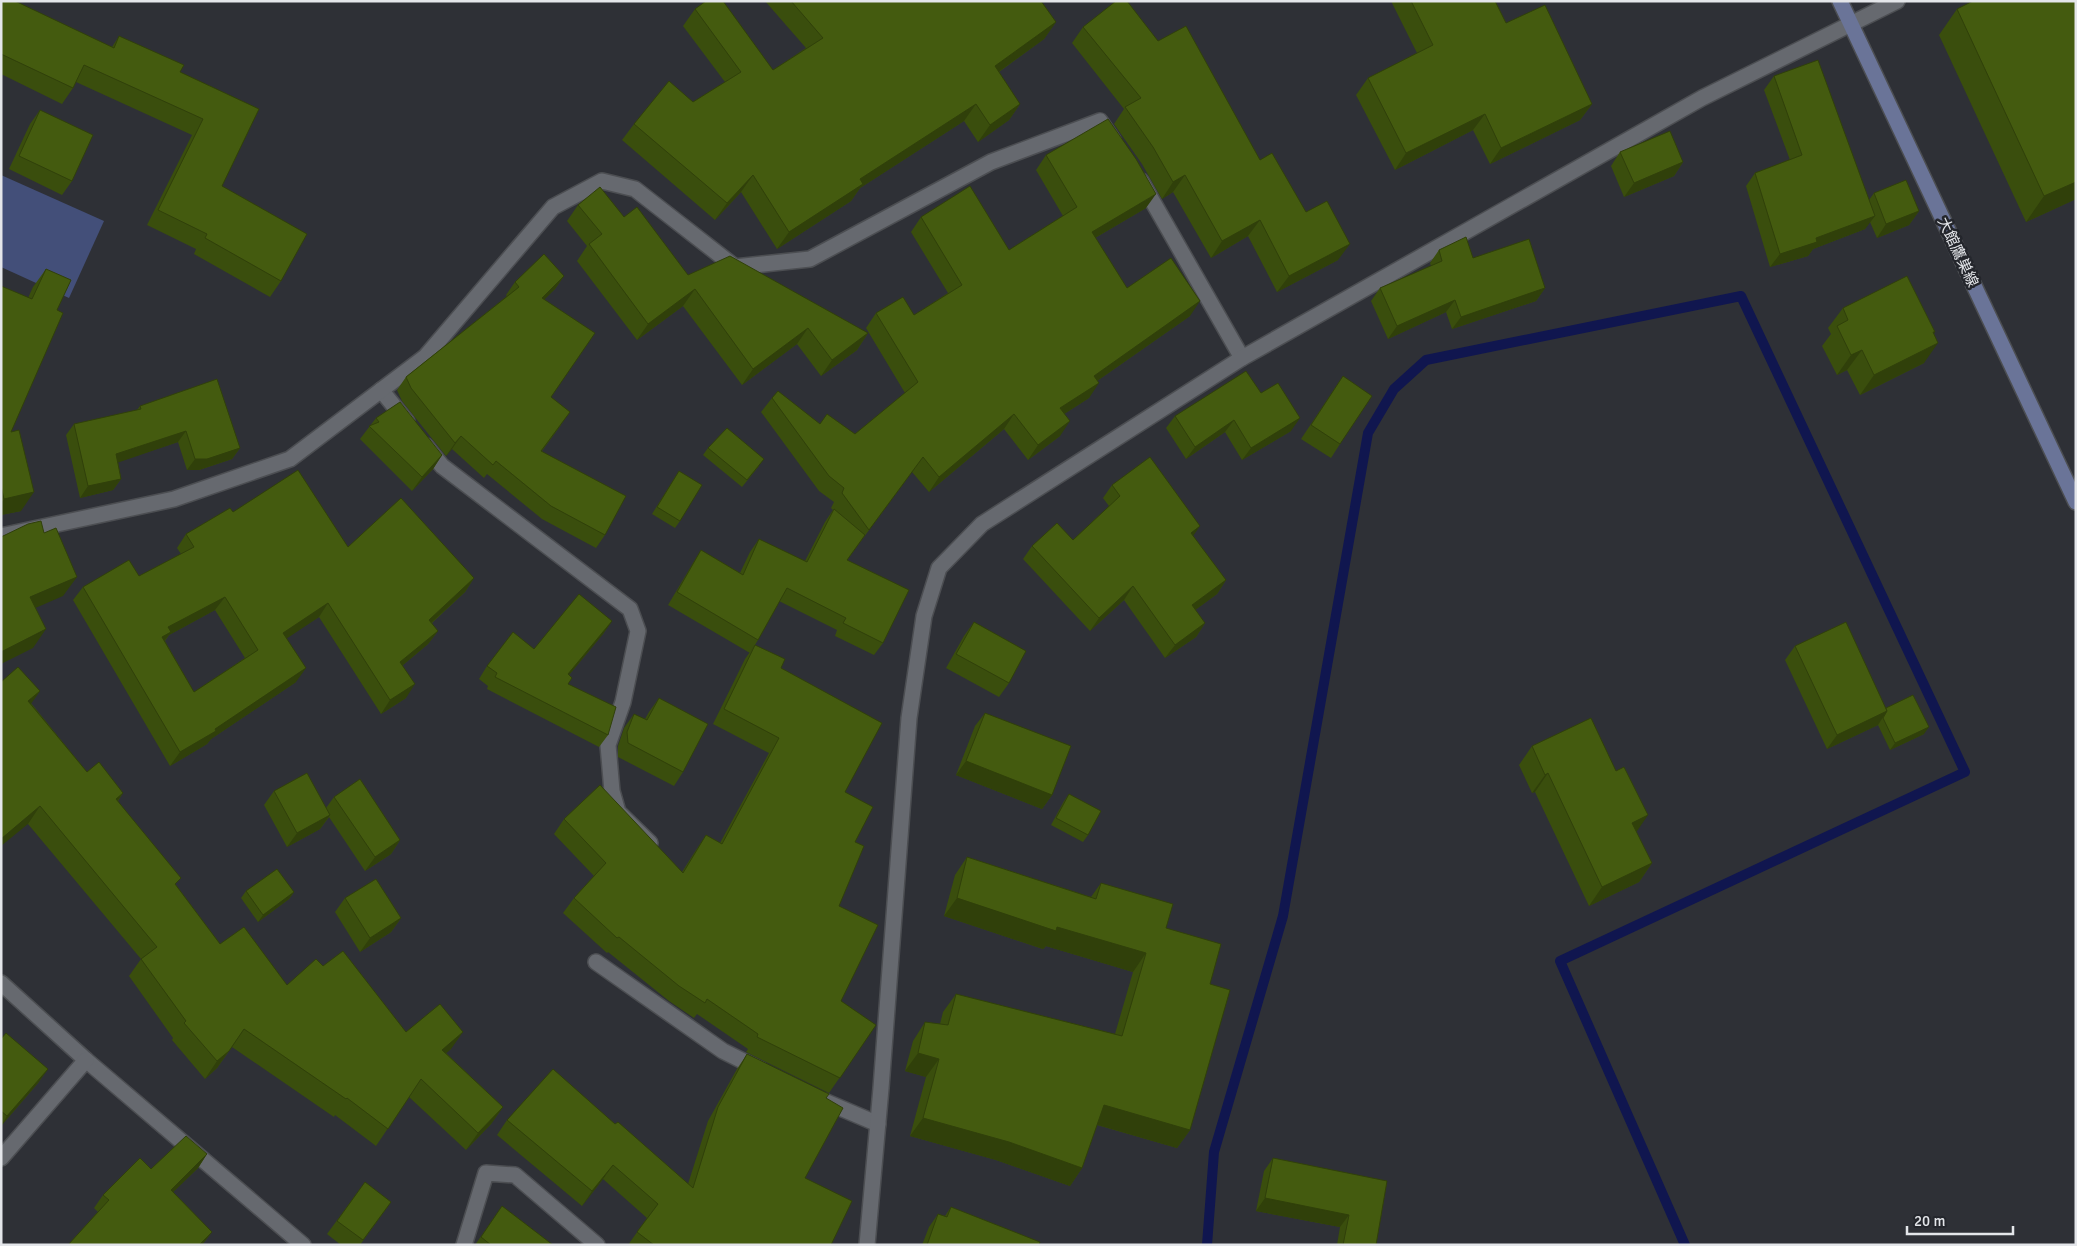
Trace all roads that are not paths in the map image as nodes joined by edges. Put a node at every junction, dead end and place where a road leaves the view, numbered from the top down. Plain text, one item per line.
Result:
1 (1840, 1) edge
2 (1897, 1) edge
3 (1851, 22) junction
4 (1123, 153) edge
5 (1134, 170) edge
6 (1242, 358) junction
7 (381, 390) junction
8 (2076, 502) edge
9 (1, 536) edge
10 (650, 843) edge
11 (596, 962) dead end
12 (1, 983) edge
13 (86, 1060) junction
14 (777, 1078) edge
15 (812, 1096) edge
16 (878, 1124) junction
17 (1, 1158) edge
18 (303, 1245) edge
19 (464, 1245) edge
20 (597, 1245) edge
21 (867, 1245) edge

1 - 3 main road, 大館鷹巣線
2 - 3 street
3 - 6 street
3 - 8 main road, 大館鷹巣線
4 - 7 street
5 - 6 street
6 - 16 street
7 - 9 street
7 - 10 street
11 - 14 street
12 - 13 street
13 - 17 street
13 - 18 street
15 - 16 street
16 - 21 street
19 - 20 street

